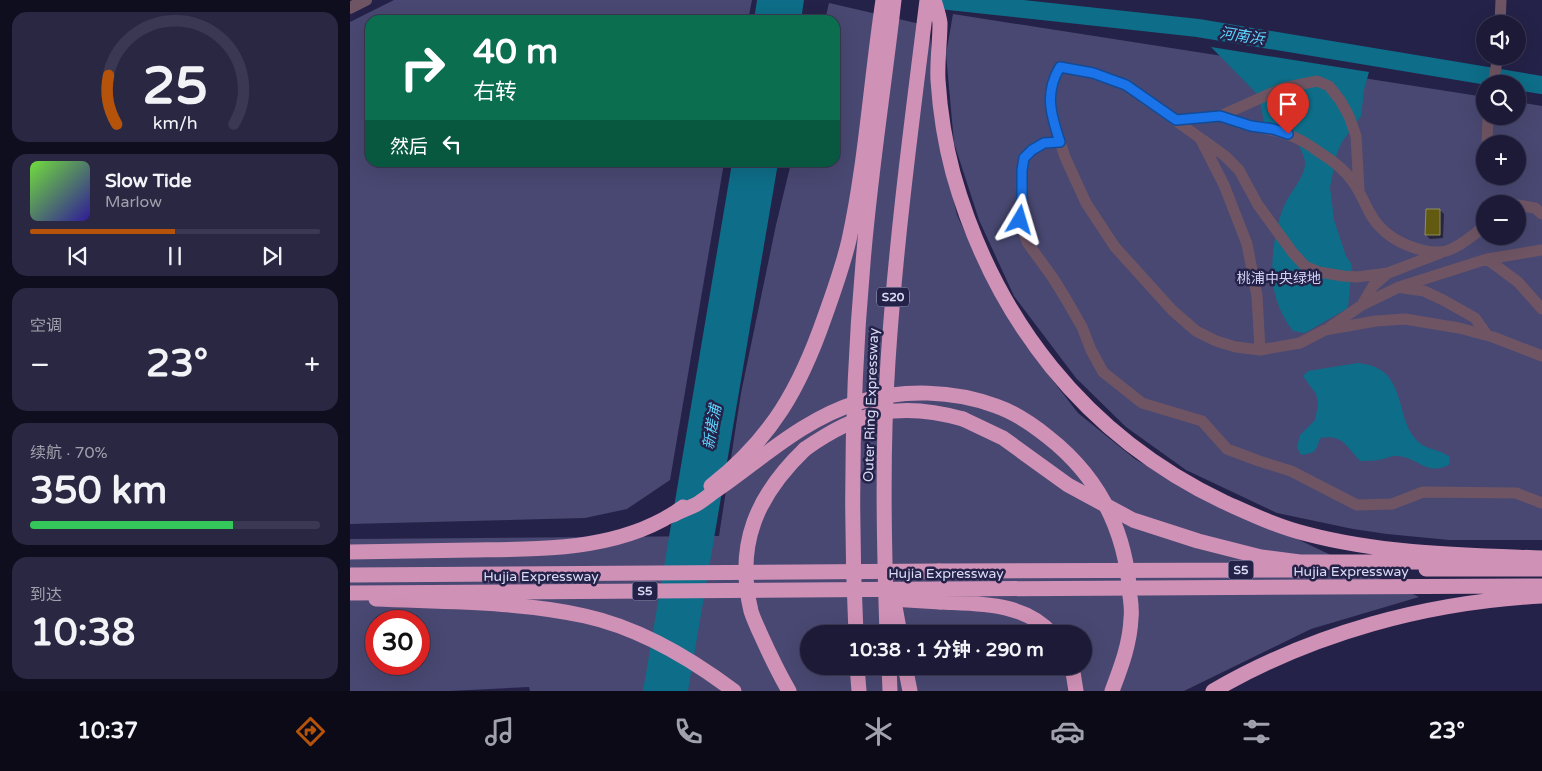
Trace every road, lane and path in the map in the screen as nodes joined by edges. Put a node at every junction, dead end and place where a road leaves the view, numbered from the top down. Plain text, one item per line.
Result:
1 (366, 0) edge
2 (927, 0) edge
3 (934, 0) edge
4 (1501, 0) edge
5 (888, 7) edge
6 (350, 8) edge
7 (1500, 15) edge
8 (932, 20) junction
9 (1220, 116) junction
10 (1176, 120) junction
11 (1200, 138) junction
12 (1060, 142) junction
13 (1359, 192) junction
14 (1526, 206) edge
15 (1542, 214) edge
16 (1476, 232) edge
17 (1542, 250) edge
18 (1441, 253) junction
19 (1487, 259) junction
20 (1388, 273) junction
21 (1399, 287) junction
22 (1362, 305) junction
23 (1542, 309) edge
24 (1325, 330) junction
25 (1487, 335) junction
26 (1260, 350) junction
27 (1542, 356) edge
28 (1542, 503) edge
29 (672, 515) junction
30 (350, 552) edge
31 (1542, 558) edge
32 (1542, 563) edge
33 (1542, 569) edge
34 (350, 575) edge
35 (885, 576) junction
36 (1542, 586) edge
37 (350, 593) edge
38 (940, 595) junction
39 (1542, 596) edge
40 (350, 598) edge
41 (856, 625) edge
42 (888, 625) edge
43 (899, 625) edge
44 (1043, 625) edge
45 (858, 675) edge
46 (889, 675) edge
47 (907, 675) edge
48 (1073, 675) edge
49 (734, 691) edge
50 (789, 691) edge
51 (859, 691) edge
52 (890, 691) edge
53 (910, 691) edge
54 (1076, 691) edge
55 (1112, 691) edge
56 (1213, 691) edge

1 - 6 street
2 - 8 highway, Outer Ring Expressway / S20
3 - 8 highway
4 - 7 street
5 - 29 highway, bridge
5 - 41 highway, Outer Ring Expressway / S20
8 - 31 highway
8 - 35 highway, Outer Ring Expressway / S20
9 - 10 street
9 - 13 street
9 - 13 street
10 - 11 street
10 - 12 street
11 - 20 street
11 - 26 street
12 - 26 street
12 - 28 street
13 - 18 street
14 - 15 street
16 - 18 street
17 - 19 street
18 - 20 street
19 - 21 street
19 - 23 street
20 - 22 street
21 - 22 street
21 - 25 street
22 - 24 street
24 - 25 street
24 - 26 street
25 - 27 street
29 - 30 highway
29 - 55 highway, bridge
32 - 50 highway, bridge
33 - 34 highway, Hujia Expressway / S5, bridge
35 - 42 highway, Outer Ring Expressway / S20
35 - 43 highway
36 - 38 highway, Hujia Expressway / S5
37 - 38 highway, Hujia Expressway / S5, bridge
38 - 44 highway
39 - 56 highway
40 - 49 highway
45 - 51 highway
46 - 52 highway
47 - 53 highway
48 - 54 highway

